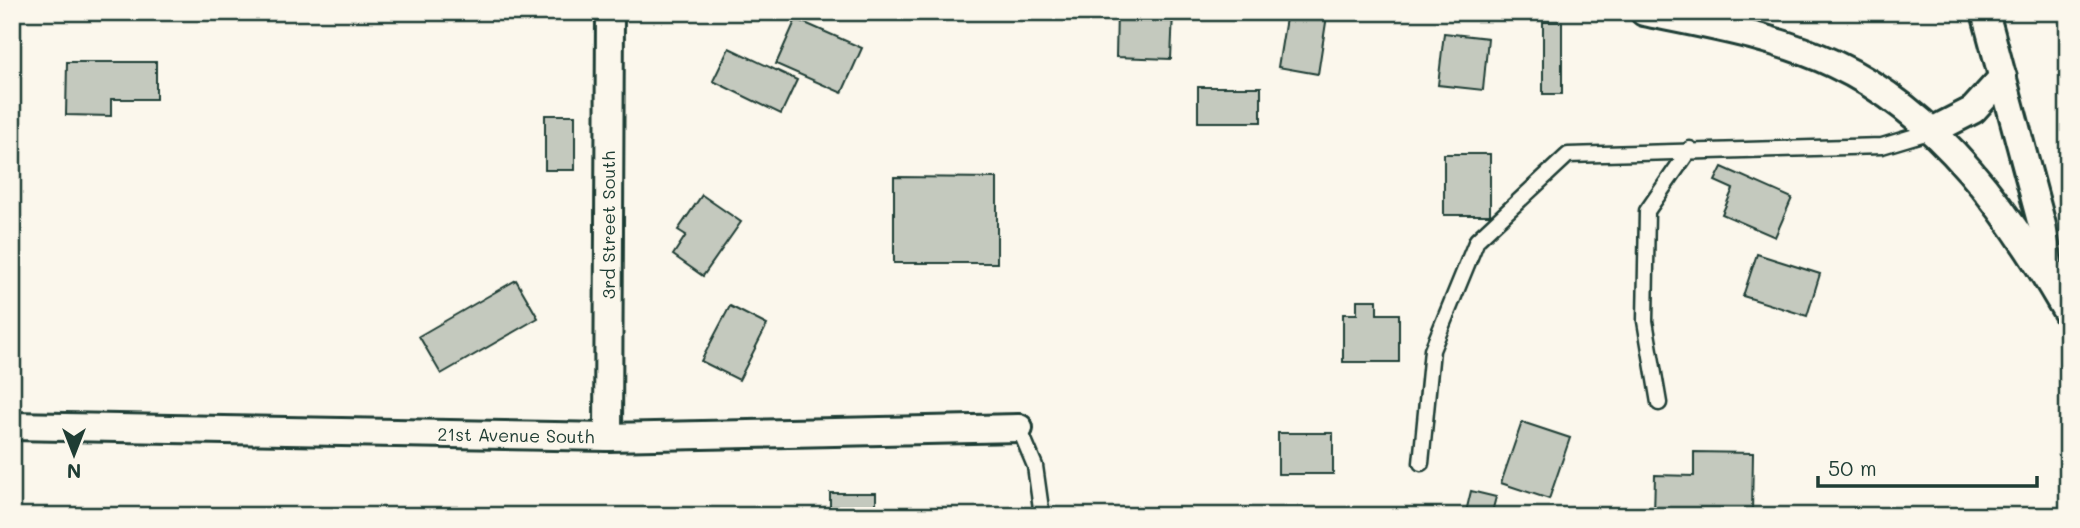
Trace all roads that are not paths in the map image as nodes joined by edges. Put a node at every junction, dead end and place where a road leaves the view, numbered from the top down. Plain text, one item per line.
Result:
1 (610, 12) edge
2 (1644, 12) edge
3 (1985, 12) edge
4 (2003, 77) junction
5 (1932, 131) junction
6 (1690, 149) junction
7 (2052, 286) junction
8 (2068, 314) edge
9 (1659, 403) dead end
10 (12, 426) edge
11 (1019, 428) joint
12 (608, 437) junction
13 (1421, 463) dead end
14 (1042, 516) edge

1 - 12 street, 3rd Street South
2 - 5 street
3 - 4 street
4 - 5 street
4 - 7 street
5 - 6 lane
5 - 7 street
6 - 9 lane
6 - 13 lane
7 - 8 street
10 - 12 street, 21st Avenue South
11 - 12 street, 21st Avenue South
11 - 14 lane

